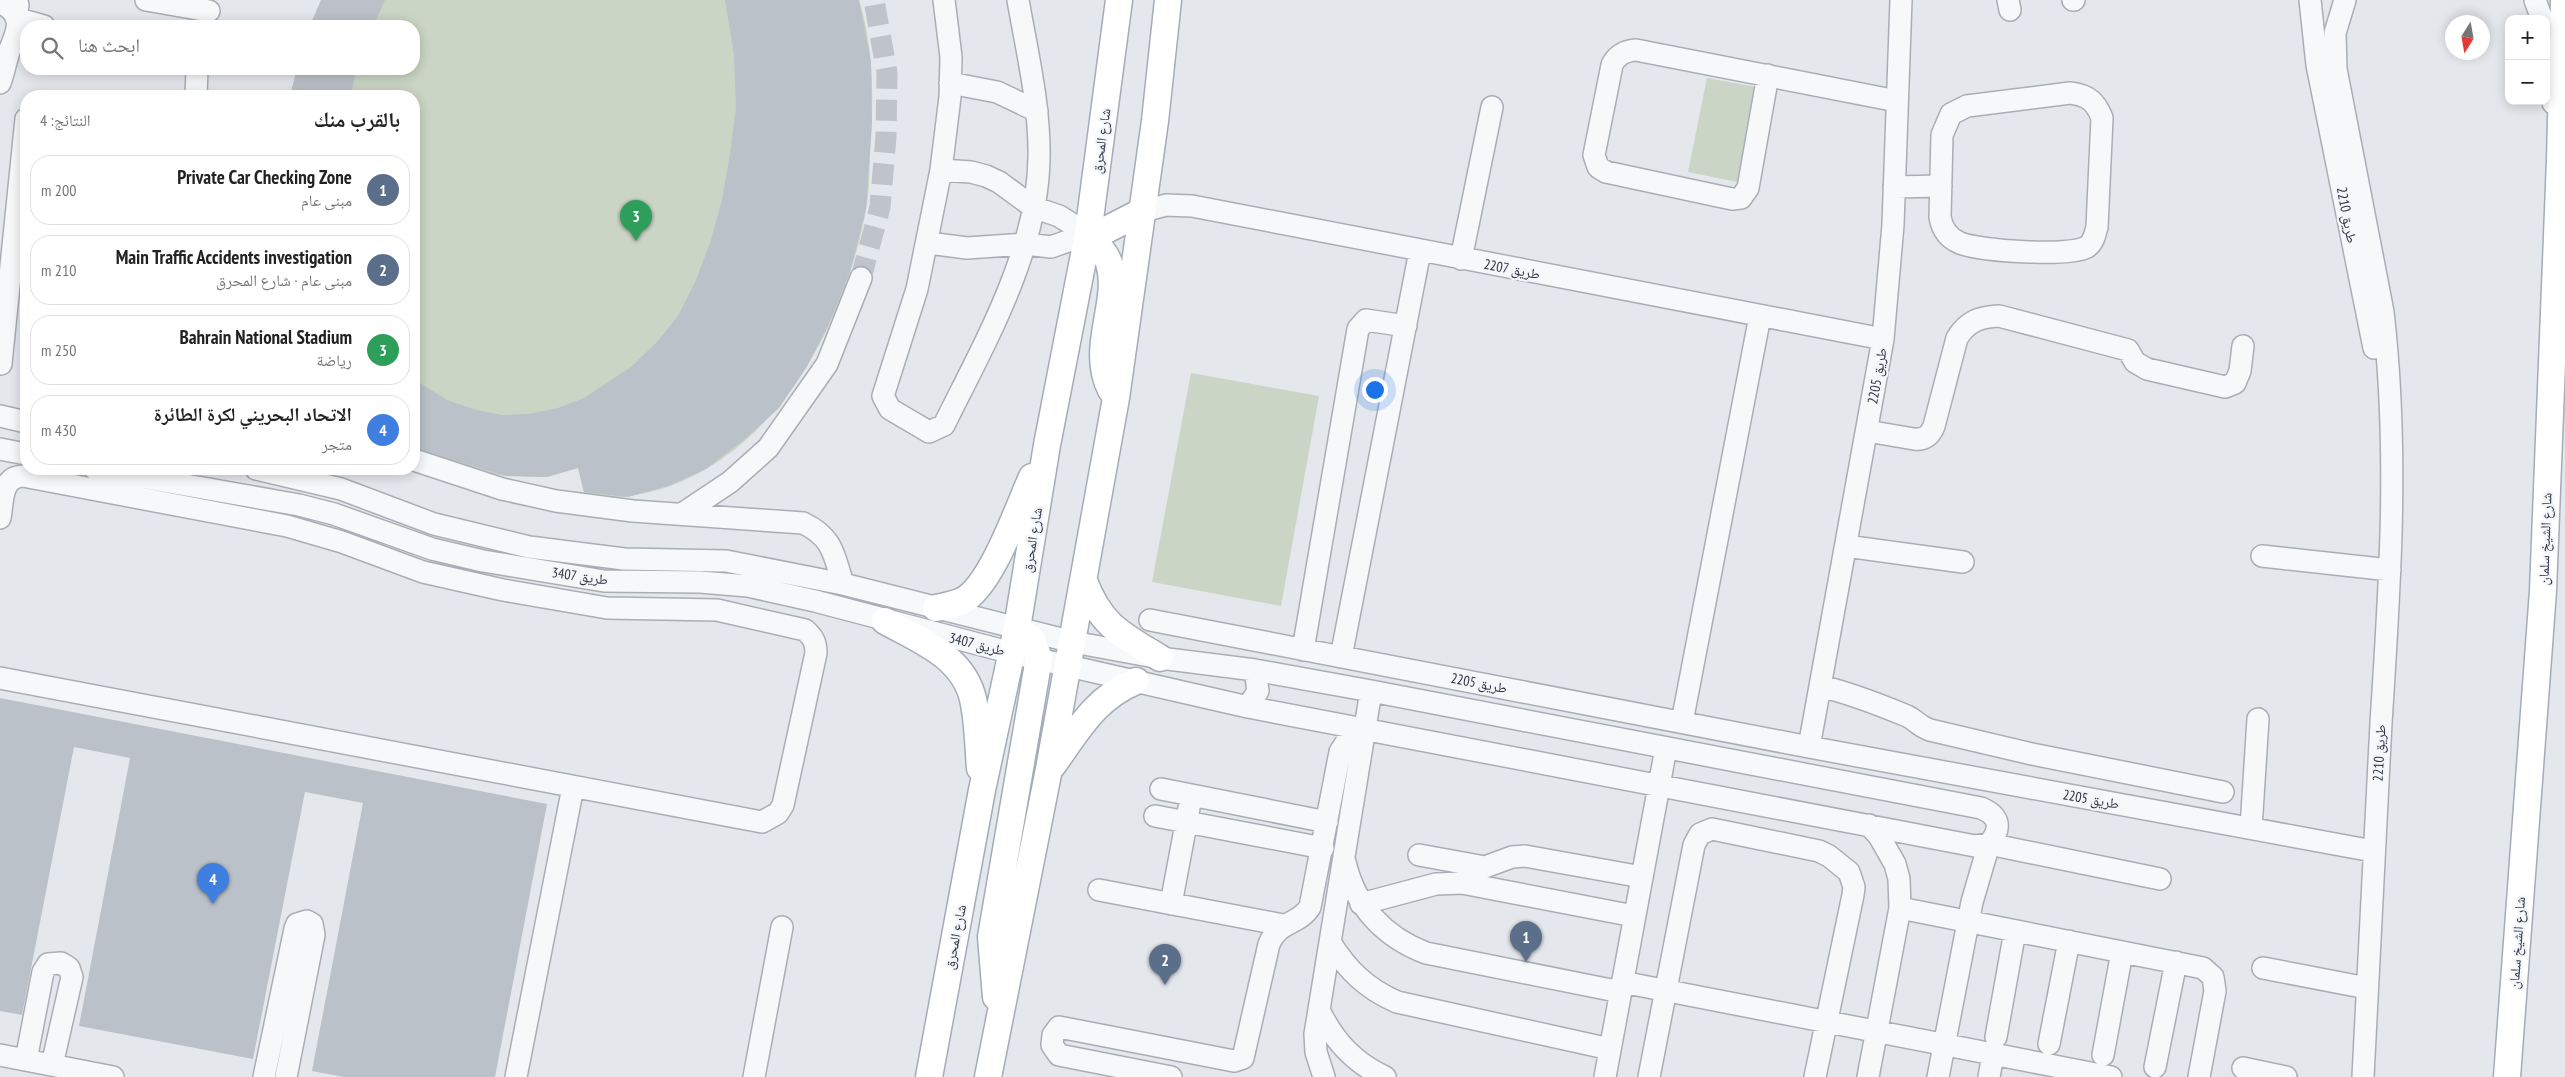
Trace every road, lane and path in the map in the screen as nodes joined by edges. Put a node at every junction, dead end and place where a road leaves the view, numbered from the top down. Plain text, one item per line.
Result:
1 (146, 0) edge
2 (944, 0) edge
3 (1018, 0) edge
4 (1120, 0) edge
5 (1168, 0) edge
6 (1901, 0) edge
7 (2310, 0) edge
8 (2345, 0) edge
9 (2536, 0) edge
10 (2564, 0) edge
11 (0, 2) edge
12 (17, 9) edge
13 (209, 12) edge
14 (2541, 15) edge
15 (34, 20) edge
16 (12, 51) edge
17 (2547, 60) edge
18 (197, 75) edge
19 (1768, 75) junction
20 (0, 83) edge
21 (950, 83) junction
22 (196, 90) edge
23 (1897, 101) junction
24 (1492, 107) dead end
25 (1037, 111) junction
26 (2560, 160) junction
27 (942, 170) junction
28 (20, 174) edge
29 (1942, 186) junction
30 (1894, 187) junction
31 (1033, 208) junction
32 (1141, 212) junction
33 (1088, 234) junction
34 (928, 243) junction
35 (1026, 244) junction
36 (1420, 251) junction
37 (1461, 259) junction
38 (861, 278) tunnel mouth
39 (1760, 316) junction
40 (1406, 326) junction
41 (1883, 339) junction
42 (2243, 346) dead end
43 (1, 364) edge
44 (1116, 398) junction
45 (0, 416) edge
46 (20, 421) edge
47 (2391, 429) junction
48 (1867, 431) junction
49 (1047, 445) junction
50 (0, 449) edge
51 (20, 453) edge
52 (420, 462) edge
53 (129, 475) edge
54 (283, 475) edge
55 (682, 514) junction
56 (0, 518) edge
57 (1846, 546) junction
58 (2262, 556) dead end
59 (607, 557) junction
60 (1963, 562) dead end
61 (2390, 570) junction
62 (604, 580) junction
63 (1084, 581) junction
64 (843, 584) junction
65 (600, 607) junction
66 (936, 608) junction
67 (1150, 620) dead end
68 (884, 621) junction
69 (1015, 640) junction
70 (1303, 650) junction
71 (1070, 654) junction
72 (1342, 657) junction
73 (1039, 658) junction
74 (1160, 658) junction
75 (1254, 670) junction
76 (0, 678) edge
77 (1136, 681) junction
78 (1820, 686) junction
79 (1371, 691) junction
80 (1248, 707) junction
81 (2258, 719) dead end
82 (1682, 722) junction
83 (1364, 730) junction
84 (1809, 747) junction
85 (1666, 748) junction
86 (1049, 769) junction
87 (1659, 785) junction
88 (573, 787) junction
89 (1161, 789) dead end
90 (982, 790) junction
91 (2223, 792) dead end
92 (1192, 795) junction
93 (1230, 803) junction
94 (1289, 814) junction
95 (1155, 816) dead end
96 (1187, 822) junction
97 (1328, 822) junction
98 (1869, 825) junction
99 (2252, 828) junction
100 (1225, 830) junction
101 (1284, 841) junction
102 (1989, 844) junction
103 (1323, 848) junction
104 (2373, 851) junction
105 (1419, 855) dead end
106 (1344, 857) junction
107 (1642, 877) junction
108 (2160, 878) dead end
109 (1099, 890) dead end
110 (1171, 904) junction
111 (1361, 904) junction
112 (1900, 908) junction
113 (1634, 916) junction
114 (1968, 922) junction
115 (1283, 925) junction
116 (782, 927) dead end
117 (2015, 931) junction
118 (2069, 941) junction
119 (1330, 942) junction
120 (2122, 952) junction
121 (2176, 962) junction
122 (2262, 968) dead end
123 (1621, 987) junction
124 (2367, 988) junction
125 (1665, 991) junction
126 (1319, 1010) junction
127 (1826, 1022) junction
128 (999, 1026) junction
129 (1876, 1031) junction
130 (1944, 1045) junction
131 (1994, 1045) junction
132 (1610, 1049) junction
133 (0, 1055) edge
134 (2045, 1062) edge
135 (39, 1066) edge
136 (2156, 1067) dead end
137 (2243, 1068) dead end
138 (2103, 1071) edge
139 (2508, 1074) edge
140 (113, 1077) edge
141 (264, 1077) edge
142 (286, 1077) edge
143 (516, 1077) edge
144 (754, 1077) edge
145 (929, 1077) edge
146 (988, 1077) edge
147 (1171, 1077) edge
148 (1324, 1077) edge
149 (1385, 1077) edge
150 (1605, 1077) edge
151 (1649, 1077) edge
152 (1815, 1077) edge
153 (1868, 1077) edge
154 (1938, 1077) edge
155 (1989, 1077) edge
156 (2199, 1077) edge
157 (2286, 1077) edge
158 (2363, 1077) edge

1 - 13 street
2 - 21 street
3 - 25 street
4 - 33 main road, شارع المحرق
5 - 32 main road
6 - 23 street, طريق 2205
7 - 47 street, طريق 2210
8 - 47 street, طريق 2210
9 - 14 street
10 - 26 main road, شارع الشيخ سلمان
11 - 12 street
12 - 15 street
12 - 16 street
16 - 20 street
17 - 26 street
18 - 22 street
19 - 19 street
19 - 23 street
21 - 25 street
21 - 27 street
23 - 30 street, طريق 2205
24 - 37 street
25 - 31 street
26 - 139 main road, شارع الشيخ سلمان
27 - 31 street
27 - 34 street
28 - 43 street
29 - 29 street
29 - 30 street
30 - 41 street, طريق 2205
31 - 33 street
31 - 35 street
32 - 33 main road
32 - 36 street, طريق 2207
32 - 44 main road
33 - 35 street
33 - 44 main road
33 - 49 main road, شارع المحرق
34 - 35 street
34 - 35 street
36 - 37 street, طريق 2207
36 - 40 street
37 - 39 street, طريق 2207
38 - 55 street
39 - 41 street, طريق 2207
39 - 82 street
40 - 70 street
40 - 72 street
41 - 48 street, طريق 2205
42 - 48 street
44 - 63 main road
45 - 46 street
47 - 61 street, طريق 2210
48 - 57 street, طريق 2205
49 - 66 main road
49 - 69 main road, شارع المحرق
50 - 51 street
52 - 55 street
53 - 62 street, طريق 3407
54 - 59 street, طريق 3407
55 - 64 street
56 - 65 street
57 - 60 street
57 - 78 street, طريق 2205
58 - 61 street
59 - 62 street
59 - 64 street, طريق 3407
61 - 104 street, طريق 2210
62 - 65 street
62 - 68 street, طريق 3407
63 - 71 main road
63 - 74 main road
64 - 66 street, طريق 3407
65 - 88 street
66 - 69 street, طريق 3407
67 - 70 street, طريق 2205
68 - 69 street, طريق 3407
68 - 90 main road
69 - 71 street, طريق 3407
69 - 73 main road
69 - 90 main road, شارع المحرق
70 - 72 street, طريق 2205
71 - 73 street
71 - 74 street
71 - 77 street
71 - 86 main road
72 - 82 street, طريق 2205
73 - 128 main road
74 - 75 street
75 - 79 street
75 - 80 street
76 - 88 street
77 - 80 street
77 - 86 main road
78 - 84 street, طريق 2205
78 - 91 street
79 - 83 street
79 - 85 street
80 - 83 street
81 - 99 street
82 - 84 street, طريق 2205
83 - 87 street
83 - 97 street
83 - 106 street
84 - 99 street, طريق 2205
85 - 87 street
85 - 102 street
86 - 128 main road
87 - 98 street
87 - 107 street
88 - 143 street
89 - 92 street
90 - 145 main road, شارع المحرق
92 - 93 street
92 - 96 street
93 - 94 street
93 - 100 street
94 - 97 street
94 - 101 street
95 - 96 street
96 - 100 street
96 - 110 street
97 - 103 street
98 - 102 street
98 - 112 street
99 - 104 street, طريق 2205
100 - 101 street
101 - 103 street
102 - 108 street
102 - 114 street
103 - 115 street
104 - 124 street, طريق 2210
105 - 107 street
106 - 111 street
106 - 119 street
107 - 113 street
109 - 110 street
110 - 115 street
111 - 113 street
111 - 123 street
112 - 114 street
112 - 129 street
113 - 123 street
114 - 117 street
114 - 130 street
115 - 147 street
116 - 144 street
117 - 118 street
117 - 131 street
118 - 120 street
118 - 134 street
119 - 126 street
119 - 132 street
120 - 121 street
120 - 138 street
121 - 136 street
121 - 156 street
122 - 124 street
123 - 125 street
123 - 132 street
124 - 158 street, طريق 2210
125 - 127 street
125 - 127 street
125 - 151 street
126 - 148 street
126 - 149 street
127 - 129 street
127 - 152 street
128 - 146 main road
129 - 130 street
129 - 153 street
130 - 131 street
130 - 154 street
131 - 134 street
131 - 155 street
132 - 150 street
133 - 135 street
134 - 138 street
135 - 140 street
137 - 157 street
141 - 142 street

